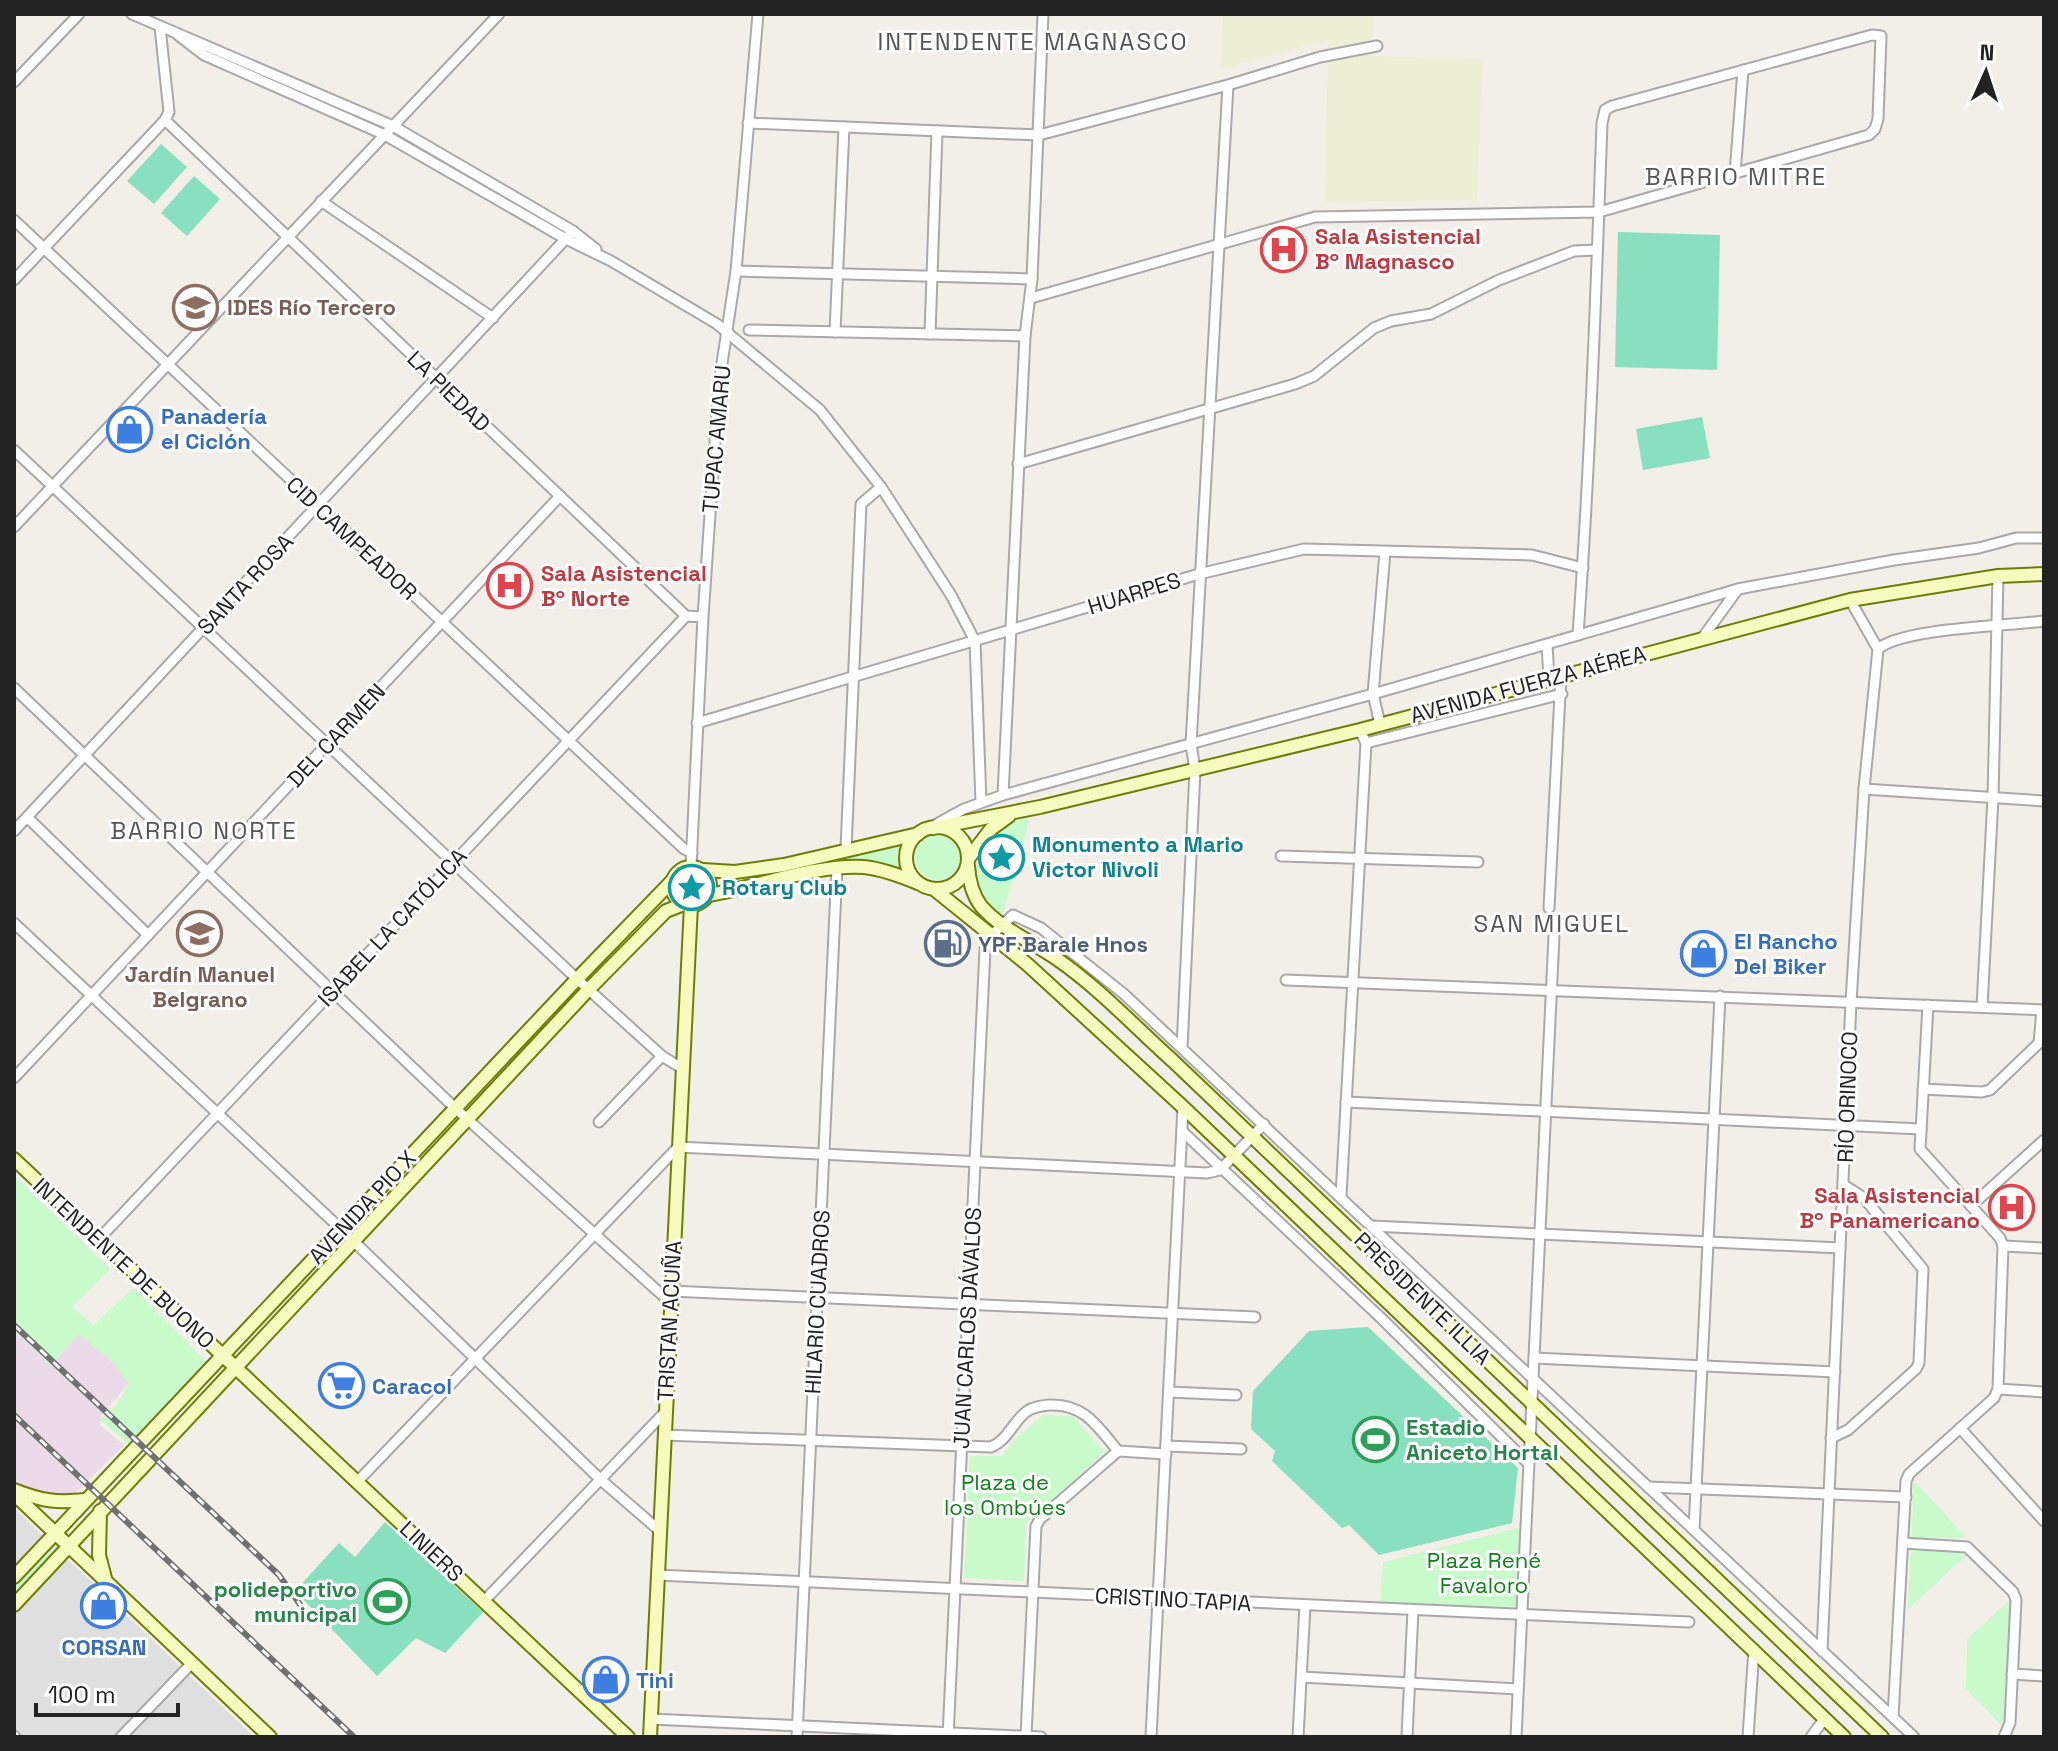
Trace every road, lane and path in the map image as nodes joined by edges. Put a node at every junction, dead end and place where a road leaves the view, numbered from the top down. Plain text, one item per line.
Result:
1 (79, 14) edge
2 (132, 14) edge
3 (499, 14) edge
4 (758, 14) edge
5 (1043, 14) edge
6 (160, 27) junction
7 (178, 35) junction
8 (1377, 46) dead end
9 (1743, 70) junction
10 (14, 82) edge
11 (1228, 85) junction
12 (165, 120) junction
13 (748, 123) junction
14 (393, 126) junction
15 (844, 127) junction
16 (937, 131) junction
17 (385, 135) junction
18 (1039, 135) junction
19 (1735, 174) junction
20 (321, 201) junction
21 (1599, 212) junction
22 (14, 220) edge
23 (569, 235) junction
24 (288, 237) junction
25 (1219, 244) junction
26 (44, 248) junction
27 (1597, 250) junction
28 (736, 271) junction
29 (837, 272) junction
30 (932, 277) junction
31 (1032, 279) junction
32 (14, 280) edge
33 (1031, 298) junction
34 (493, 318) junction
35 (749, 330) dead end
36 (726, 332) junction
37 (835, 332) junction
38 (930, 334) junction
39 (1025, 336) junction
40 (168, 364) junction
41 (437, 378) junction
42 (1210, 408) junction
43 (14, 450) edge
44 (1018, 464) junction
45 (53, 486) junction
46 (881, 487) junction
47 (560, 496) junction
48 (318, 505) junction
49 (14, 527) edge
50 (2044, 538) edge
51 (1385, 552) junction
52 (1583, 568) junction
53 (1199, 574) junction
54 (2044, 574) edge
55 (1998, 576) junction
56 (1738, 589) junction
57 (1850, 600) junction
58 (686, 616) junction
59 (703, 617) junction
60 (2044, 621) edge
61 (442, 622) junction
62 (1998, 627) junction
63 (204, 628) junction
64 (1009, 631) junction
65 (1578, 635) junction
66 (1703, 637) junction
67 (975, 641) junction
68 (1547, 645) junction
69 (1878, 649) junction
70 (853, 675) junction
71 (1555, 677) junction
72 (14, 688) edge
73 (1373, 694) junction
74 (1562, 694) junction
75 (697, 723) junction
76 (1380, 724) junction
77 (1360, 730) junction
78 (568, 740) junction
79 (1366, 743) junction
80 (327, 744) junction
81 (1191, 744) junction
82 (85, 755) junction
83 (1195, 770) junction
84 (1864, 789) junction
85 (1003, 795) junction
86 (1993, 798) junction
87 (2044, 801) edge
88 (981, 802) junction
89 (1015, 812) junction
90 (27, 817) junction
91 (927, 830) junction
92 (14, 831) edge
93 (846, 849) junction
94 (1281, 856) dead end
95 (1360, 858) junction
96 (968, 862) junction
97 (1478, 862) dead end
98 (453, 863) junction
99 (695, 863) junction
100 (837, 868) junction
101 (207, 872) junction
102 (672, 881) junction
103 (918, 883) junction
104 (934, 889) junction
105 (709, 895) junction
106 (688, 905) junction
107 (1549, 908) dead end
108 (14, 923) edge
109 (997, 930) junction
110 (148, 935) junction
111 (1554, 936) dead end
112 (577, 979) junction
113 (1286, 980) dead end
114 (1353, 982) junction
115 (332, 990) junction
116 (588, 990) junction
117 (1551, 992) junction
118 (92, 995) junction
119 (1720, 996) junction
120 (1851, 1002) junction
121 (1928, 1005) junction
122 (1982, 1007) junction
123 (2043, 1010) edge
124 (1182, 1048) junction
125 (662, 1056) junction
126 (683, 1069) junction
127 (14, 1078) edge
128 (1923, 1089) junction
129 (1346, 1102) junction
130 (1183, 1107) junction
131 (455, 1108) junction
132 (1545, 1111) junction
133 (218, 1113) junction
134 (467, 1118) junction
135 (1714, 1119) junction
136 (599, 1122) dead end
137 (1264, 1124) junction
138 (1846, 1125) junction
139 (1921, 1129) junction
140 (1182, 1131) junction
141 (1253, 1136) junction
142 (2044, 1140) edge
143 (678, 1147) junction
144 (823, 1154) junction
145 (1235, 1157) junction
146 (14, 1159) edge
147 (975, 1161) junction
148 (1220, 1170) junction
149 (1180, 1171) junction
150 (1844, 1185) junction
151 (1341, 1196) junction
152 (1971, 1206) junction
153 (1372, 1226) junction
154 (341, 1229) junction
155 (594, 1233) junction
156 (1540, 1234) junction
157 (99, 1239) junction
158 (352, 1241) junction
159 (1708, 1242) junction
160 (2003, 1246) junction
161 (1840, 1248) junction
162 (2044, 1248) edge
163 (670, 1296) junction
164 (817, 1298) junction
165 (968, 1305) junction
166 (1392, 1306) junction
167 (1173, 1314) junction
168 (1255, 1317) dead end
169 (1381, 1318) junction
170 (222, 1355) junction
171 (1534, 1358) junction
172 (474, 1359) junction
173 (1702, 1366) junction
174 (235, 1367) junction
175 (1835, 1372) junction
176 (1533, 1378) junction
177 (1998, 1389) junction
178 (1169, 1392) junction
179 (2044, 1392) edge
180 (1236, 1395) dead end
181 (1533, 1402) junction
182 (665, 1412) junction
183 (1960, 1428) junction
184 (664, 1435) junction
185 (1530, 1438) junction
186 (1831, 1438) junction
187 (810, 1440) junction
188 (962, 1448) junction
189 (1241, 1449) dead end
190 (1166, 1450) junction
191 (1118, 1451) junction
192 (1528, 1463) junction
193 (601, 1480) junction
194 (358, 1481) junction
195 (1648, 1487) junction
196 (1696, 1488) junction
197 (14, 1492) edge
198 (1829, 1494) junction
199 (1906, 1497) junction
200 (86, 1500) junction
201 (100, 1511) junction
202 (2044, 1521) edge
203 (1694, 1530) junction
204 (660, 1531) junction
205 (55, 1534) junction
206 (1903, 1543) junction
207 (68, 1547) junction
208 (657, 1575) junction
209 (14, 1577) edge
210 (106, 1582) junction
211 (804, 1582) junction
212 (955, 1589) junction
213 (1034, 1593) junction
214 (1158, 1598) junction
215 (485, 1600) junction
216 (14, 1605) edge
217 (1305, 1605) junction
218 (1413, 1610) junction
219 (1521, 1615) junction
220 (1689, 1622) dead end
221 (1754, 1649) junction
222 (1822, 1651) junction
223 (192, 1663) junction
224 (2012, 1674) junction
225 (2044, 1676) edge
226 (1302, 1677) junction
227 (1409, 1683) junction
228 (1518, 1689) junction
229 (1893, 1717) junction
230 (1825, 1718) junction
231 (651, 1719) junction
232 (797, 1726) junction
233 (948, 1735) edge
234 (1026, 1736) edge
235 (121, 1737) edge
236 (270, 1737) edge
237 (628, 1737) edge
238 (650, 1737) edge
239 (797, 1737) edge
240 (1041, 1737) edge
241 (1151, 1737) edge
242 (1298, 1737) edge
243 (1407, 1737) edge
244 (1516, 1737) edge
245 (1748, 1737) edge
246 (1811, 1737) edge
247 (1844, 1737) edge
248 (1882, 1737) edge
249 (1914, 1737) edge
250 (2004, 1737) edge

1 - 10 street
2 - 6 street
3 - 14 street
4 - 13 street, TUPAC AMARU
5 - 18 street
6 - 7 street
6 - 12 street
7 - 14 street
7 - 17 street
8 - 11 street
9 - 19 street
9 - 19 street
9 - 21 street
11 - 18 street
11 - 25 street
12 - 24 street, LA PIEDAD
12 - 26 street
13 - 15 street
13 - 28 street, TUPAC AMARU
14 - 17 street
14 - 23 street
15 - 16 street
15 - 29 street
16 - 18 street
16 - 30 street
17 - 20 street
17 - 23 street
18 - 31 street
19 - 21 street
20 - 24 street
20 - 34 street
21 - 25 street
21 - 27 street
22 - 26 street, CID CAMPEADOR
23 - 34 street, SANTA ROSA
23 - 36 street
24 - 40 street
24 - 41 street, LA PIEDAD
25 - 33 street
25 - 42 street
26 - 32 street
26 - 40 street, CID CAMPEADOR
27 - 42 street
27 - 52 street
28 - 29 street
28 - 36 street, TUPAC AMARU
29 - 30 street
29 - 37 street
30 - 31 street
30 - 38 street
31 - 33 street
33 - 39 street
34 - 41 street, SANTA ROSA
35 - 37 street
36 - 46 street
36 - 59 street, TUPAC AMARU
37 - 38 street
38 - 39 street
39 - 44 street
40 - 45 street
40 - 48 street, CID CAMPEADOR
41 - 47 street, LA PIEDAD
41 - 48 street, SANTA ROSA
42 - 44 street
42 - 53 street
43 - 45 street
44 - 64 street
45 - 49 street
45 - 63 street
46 - 67 street
46 - 70 street
47 - 58 street, LA PIEDAD
47 - 61 street, DEL CARMEN
48 - 61 street, CID CAMPEADOR
48 - 63 street, SANTA ROSA
50 - 56 street
51 - 52 street, HUARPES
51 - 53 street, HUARPES
51 - 73 street
52 - 65 street
53 - 64 street, HUARPES
53 - 81 street
54 - 55 main road, AVENIDA FUERZA AÉREA
55 - 57 main road, AVENIDA FUERZA AÉREA
55 - 62 street
56 - 65 street
56 - 66 street
57 - 66 main road, AVENIDA FUERZA AÉREA
57 - 69 street
58 - 59 street
58 - 78 street, ISABEL LA CATÓLICA
59 - 75 street, TUPAC AMARU
60 - 62 street
61 - 78 street, CID CAMPEADOR
61 - 80 street, DEL CARMEN
62 - 69 street
62 - 86 street
63 - 80 street
63 - 82 street, SANTA ROSA
64 - 67 street, HUARPES
64 - 85 street
65 - 68 street
66 - 71 main road, AVENIDA FUERZA AÉREA
67 - 70 street, HUARPES
67 - 88 street
68 - 71 street
68 - 73 street
69 - 84 street, RÍO ORINOCO
70 - 75 street, HUARPES
70 - 93 street
71 - 74 street
71 - 76 main road, AVENIDA FUERZA AÉREA
72 - 82 street
73 - 76 street
73 - 81 street
74 - 79 street
74 - 107 street
75 - 99 street, TUPAC AMARU
76 - 77 main road, AVENIDA FUERZA AÉREA
77 - 79 street
77 - 83 main road, AVENIDA FUERZA AÉREA
78 - 98 street, ISABEL LA CATÓLICA
78 - 99 street, CID CAMPEADOR
79 - 95 street
80 - 98 street
80 - 101 street, DEL CARMEN
81 - 83 street
81 - 85 street
82 - 90 street, SANTA ROSA
82 - 101 street
83 - 89 main road, AVENIDA FUERZA AÉREA
83 - 124 street
84 - 86 street
84 - 120 street, RÍO ORINOCO
85 - 88 street
86 - 87 street
86 - 122 street
88 - 91 street
89 - 91 main road, AVENIDA FUERZA AÉREA
89 - 96 main road
90 - 92 street, SANTA ROSA
90 - 110 street
91 - 93 main road, AVENIDA FUERZA AÉREA
91 - 96 main road
91 - 103 main road
93 - 99 main road, AVENIDA FUERZA AÉREA
94 - 95 street
95 - 97 street
95 - 114 street
96 - 104 main road
96 - 109 main road, PRESIDENTE ILLIA
98 - 112 street
98 - 115 street, ISABEL LA CATÓLICA
99 - 102 main road
99 - 105 main road
100 - 103 main road
100 - 105 main road
100 - 144 street, HILARIO CUADROS
101 - 110 street, DEL CARMEN
101 - 115 street
102 - 106 main road
102 - 112 main road, AVENIDA PIO X
103 - 104 main road
104 - 109 main road, PRESIDENTE ILLIA
105 - 106 main road
106 - 116 main road, AVENIDA PIO X
106 - 126 main road, TRISTAN ACUÑA
108 - 118 street
109 - 124 street
109 - 130 main road, PRESIDENTE ILLIA
109 - 141 main road, PRESIDENTE ILLIA
109 - 147 street, JUAN CARLOS DÁVALOS
110 - 118 street, DEL CARMEN
111 - 117 street
112 - 116 street
112 - 131 main road, AVENIDA PIO X
113 - 114 street
114 - 117 street
114 - 129 street
115 - 131 street
115 - 133 street, ISABEL LA CATÓLICA
116 - 125 street
116 - 134 main road, AVENIDA PIO X
117 - 119 street
117 - 132 street
118 - 127 street, DEL CARMEN
118 - 133 street
119 - 120 street
119 - 135 street
120 - 121 street
120 - 138 street, RÍO ORINOCO
121 - 122 street
121 - 128 street
122 - 123 street
123 - 128 street
124 - 137 street
125 - 126 street
125 - 136 street
126 - 143 main road, TRISTAN ACUÑA
128 - 139 street
129 - 132 street
129 - 151 street
130 - 140 street
130 - 145 main road, PRESIDENTE ILLIA
131 - 134 street
131 - 154 main road, AVENIDA PIO X
132 - 135 street
132 - 156 street
133 - 154 street
133 - 157 street, ISABEL LA CATÓLICA
134 - 155 street
134 - 158 main road, AVENIDA PIO X
135 - 138 street
135 - 159 street
137 - 141 street
137 - 151 street
138 - 139 street
138 - 150 street, RÍO ORINOCO
139 - 152 street
140 - 148 street
140 - 149 street
141 - 145 street
141 - 181 main road, PRESIDENTE ILLIA
142 - 152 street
143 - 144 street
143 - 155 street
143 - 163 main road, TRISTAN ACUÑA
144 - 147 street
144 - 164 street, HILARIO CUADROS
145 - 148 street
145 - 166 main road, PRESIDENTE ILLIA
146 - 157 main road, INTENDENTE DE BUONO
147 - 149 street
147 - 165 street, JUAN CARLOS DÁVALOS
148 - 149 street
148 - 169 street
149 - 167 street
150 - 161 street, RÍO ORINOCO
150 - 186 street
151 - 153 street
152 - 160 street
153 - 156 street
153 - 176 street
154 - 158 street
154 - 170 main road, AVENIDA PIO X
155 - 163 street
155 - 172 street
156 - 159 street
156 - 171 street
157 - 170 main road, INTENDENTE DE BUONO
158 - 172 street
158 - 174 main road, AVENIDA PIO X
159 - 161 street
159 - 173 street
160 - 162 street
160 - 177 street
161 - 175 street, RÍO ORINOCO
163 - 164 street
163 - 182 main road, TRISTAN ACUÑA
164 - 165 street
164 - 187 street, HILARIO CUADROS
165 - 167 street
165 - 188 street, JUAN CARLOS DÁVALOS
166 - 169 street
166 - 185 main road, PRESIDENTE ILLIA
167 - 168 street
167 - 178 street
169 - 192 street
170 - 174 main road, INTENDENTE DE BUONO
170 - 200 main road, AVENIDA PIO X
171 - 173 street
171 - 176 street
172 - 193 street
172 - 194 street
173 - 175 street
173 - 196 street
174 - 194 main road, LINIERS
174 - 201 main road, AVENIDA PIO X
175 - 186 street, RÍO ORINOCO
176 - 181 street
176 - 195 street
177 - 179 street
177 - 183 street
178 - 180 street
178 - 190 street
181 - 185 street
181 - 248 main road, PRESIDENTE ILLIA
182 - 184 main road, TRISTAN ACUÑA
182 - 193 street
183 - 199 street
183 - 202 street
184 - 187 street
184 - 204 main road, TRISTAN ACUÑA
185 - 192 street
185 - 221 main road, PRESIDENTE ILLIA
186 - 198 street, RÍO ORINOCO
187 - 188 street
187 - 211 street, HILARIO CUADROS
188 - 191 street
188 - 212 street, JUAN CARLOS DÁVALOS
189 - 190 street
190 - 191 street
190 - 214 street
191 - 213 street
192 - 219 street
193 - 204 street
193 - 215 street
194 - 215 main road, LINIERS
195 - 196 street
195 - 203 street
196 - 198 street
196 - 203 street
197 - 200 main road
197 - 205 main road
198 - 199 street
198 - 222 street, RÍO ORINOCO
199 - 206 street
200 - 205 main road, AVENIDA PIO X
201 - 207 main road, AVENIDA PIO X
201 - 210 main road
203 - 222 street
204 - 208 main road, TRISTAN ACUÑA
205 - 207 main road
205 - 209 main road, AVENIDA PIO X
206 - 224 street
206 - 229 street
207 - 210 main road
207 - 216 main road, AVENIDA PIO X
208 - 211 street, CRISTINO TAPIA
208 - 231 main road, TRISTAN ACUÑA
210 - 223 main road
211 - 212 street, CRISTINO TAPIA
211 - 232 street, HILARIO CUADROS
212 - 213 street, CRISTINO TAPIA
212 - 233 street, JUAN CARLOS DÁVALOS
213 - 214 street, CRISTINO TAPIA
213 - 234 street
214 - 217 street, CRISTINO TAPIA
214 - 241 street
215 - 237 main road, LINIERS
217 - 218 street, CRISTINO TAPIA
217 - 226 street
218 - 219 street, CRISTINO TAPIA
218 - 227 street
219 - 220 street, CRISTINO TAPIA
219 - 228 street
221 - 230 main road, PRESIDENTE ILLIA
221 - 245 street
222 - 229 street
223 - 235 street
223 - 236 main road
224 - 225 street
224 - 250 street
226 - 227 street
226 - 242 street
227 - 228 street
227 - 243 street
228 - 244 street
229 - 249 street
230 - 246 street
230 - 247 main road, PRESIDENTE ILLIA
231 - 232 street
231 - 238 main road, TRISTAN ACUÑA
232 - 233 street
232 - 239 street, HILARIO CUADROS
233 - 234 street
234 - 240 street

